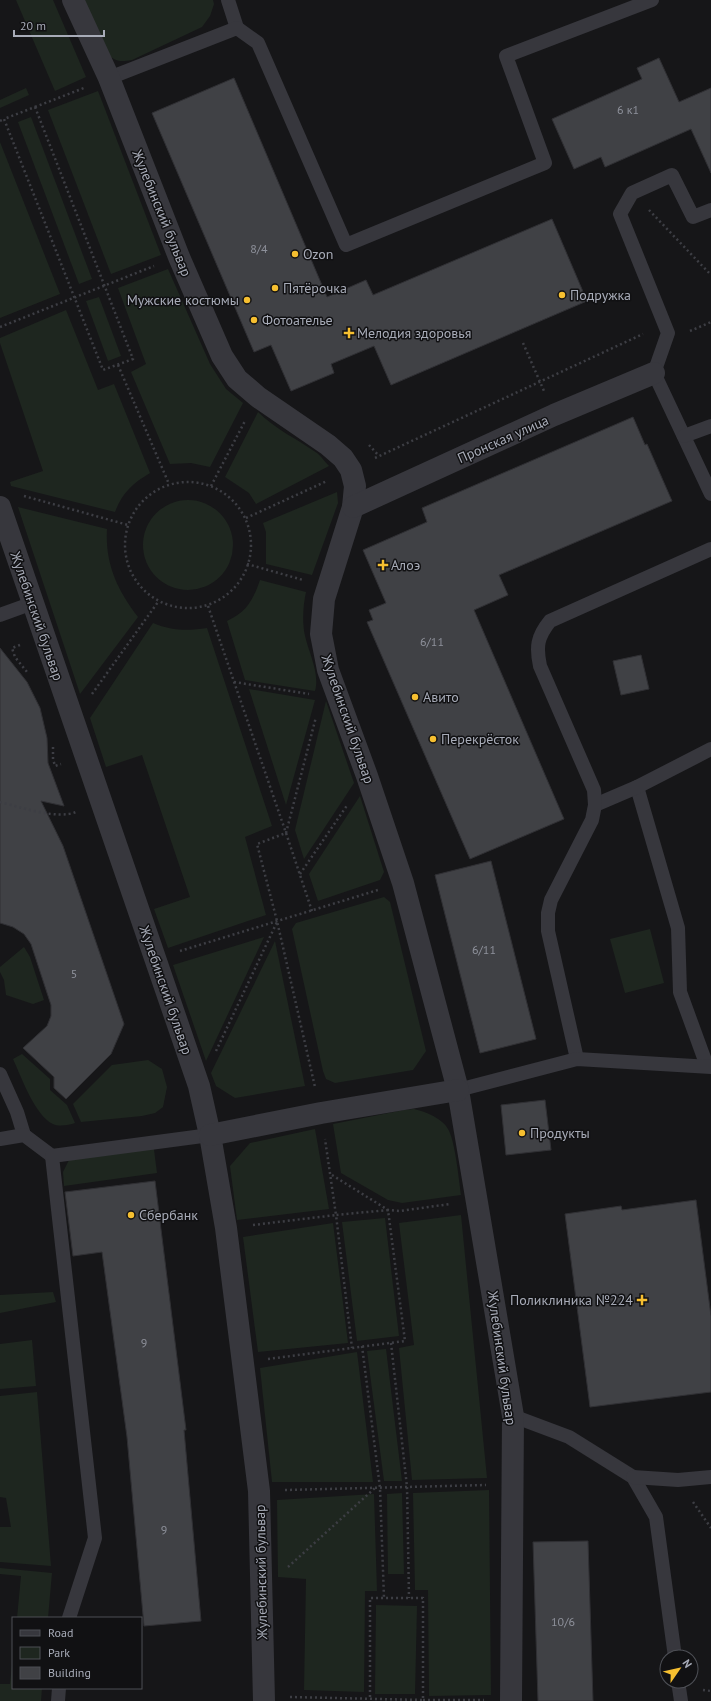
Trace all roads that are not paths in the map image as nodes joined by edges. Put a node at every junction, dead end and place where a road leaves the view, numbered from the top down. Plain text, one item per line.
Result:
1 (73, 0) edge
2 (228, 0) edge
3 (652, 0) edge
4 (237, 28) junction
5 (108, 78) junction
6 (711, 210) edge
7 (654, 373) junction
8 (711, 426) edge
9 (684, 436) junction
10 (711, 494) edge
11 (353, 506) junction
12 (0, 507) edge
13 (711, 549) edge
14 (33, 603) junction
15 (0, 615) edge
16 (711, 749) edge
17 (637, 787) junction
18 (595, 805) junction
19 (577, 1059) junction
20 (709, 1067) edge
21 (0, 1074) edge
22 (458, 1090) junction
23 (24, 1135) junction
24 (210, 1135) junction
25 (0, 1139) edge
26 (52, 1156) junction
27 (513, 1416) junction
28 (633, 1476) junction
29 (711, 1477) edge
30 (69, 1617) edge
31 (674, 1649) edge
32 (59, 1689) edge
33 (679, 1689) edge
34 (264, 1699) edge
35 (511, 1700) edge
36 (58, 1701) edge
37 (681, 1701) edge

1 - 5 street, Жулебинский бульвар
2 - 4 lane
3 - 4 lane
4 - 5 lane
5 - 11 street, Жулебинский бульвар
6 - 7 lane
7 - 9 lane
7 - 11 street, Пронская улица
8 - 9 lane
9 - 10 lane
11 - 22 street, Жулебинский бульвар
12 - 14 street, Жулебинский бульвар
13 - 18 lane
14 - 15 lane
14 - 24 street, Жулебинский бульвар
16 - 17 lane
17 - 18 lane
17 - 20 lane
18 - 19 lane
19 - 20 lane
19 - 22 lane
21 - 23 lane
22 - 24 street
22 - 27 street, Жулебинский бульвар
23 - 25 lane
23 - 26 lane
24 - 26 lane
24 - 34 street, Жулебинский бульвар
26 - 30 lane
27 - 28 lane
27 - 35 street, Жулебинский бульвар
28 - 29 lane
28 - 31 lane
32 - 36 lane
33 - 37 lane

